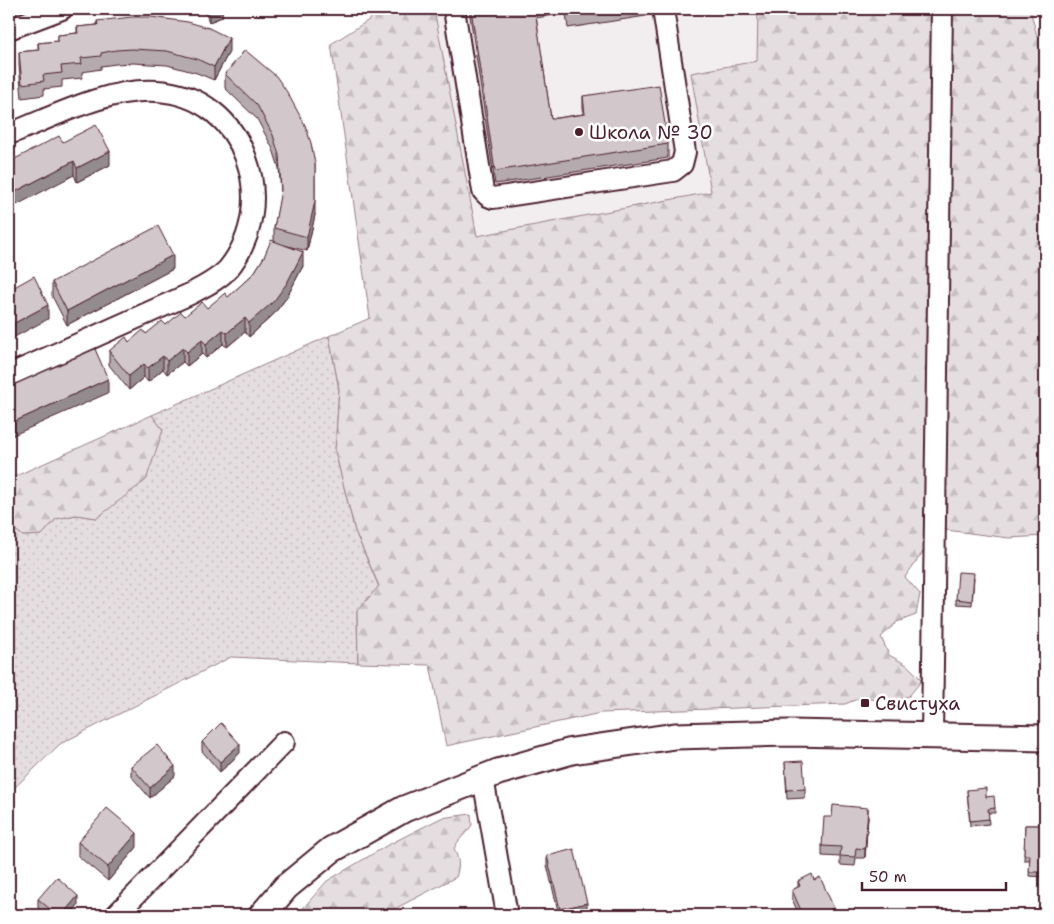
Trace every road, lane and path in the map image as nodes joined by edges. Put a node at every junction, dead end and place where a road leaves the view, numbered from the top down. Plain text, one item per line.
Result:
1 (62, 9) edge
2 (454, 9) edge
3 (663, 9) edge
4 (942, 9) edge
5 (9, 29) edge
6 (9, 134) edge
7 (9, 374) edge
8 (932, 736) junction
9 (1045, 738) edge
10 (284, 742) dead end
11 (483, 778) junction
12 (116, 915) edge
13 (262, 915) edge
14 (507, 915) edge

1 - 5 street
2 - 3 street
4 - 8 street
6 - 7 street
8 - 9 main road
8 - 11 main road
10 - 12 street
11 - 13 main road
11 - 14 street

